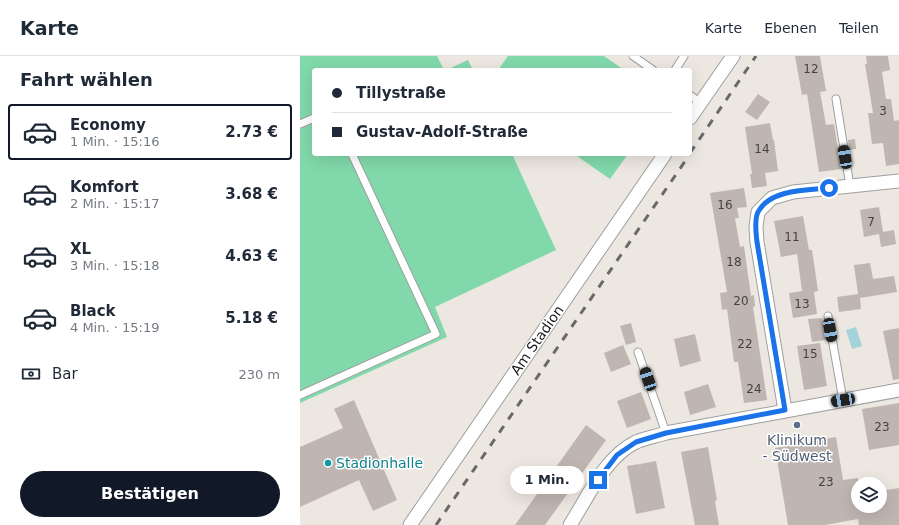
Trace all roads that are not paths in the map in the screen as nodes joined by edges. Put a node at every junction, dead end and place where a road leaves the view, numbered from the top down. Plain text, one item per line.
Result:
1 (633, 56) edge
2 (684, 56) edge
3 (733, 56) edge
4 (650, 68) edge
5 (676, 68) edge
6 (695, 99) edge
7 (836, 99) dead end
8 (692, 110) edge
9 (312, 119) edge
10 (300, 124) edge
11 (353, 156) edge
12 (664, 156) edge
13 (899, 181) edge
14 (850, 186) junction
15 (828, 316) dead end
16 (638, 352) dead end
17 (899, 390) edge
18 (300, 395) edge
19 (843, 400) junction
20 (785, 410) junction
21 (666, 433) junction
22 (410, 525) edge
23 (570, 525) edge

1 - 4 lane
2 - 5 lane
3 - 6 street
6 - 8 street
7 - 14 lane
9 - 10 lane
11 - 18 lane
12 - 22 street, Am Stadion
13 - 14 street
14 - 20 street
15 - 19 lane
16 - 21 lane
17 - 19 street
19 - 20 street
20 - 21 street
21 - 23 street

